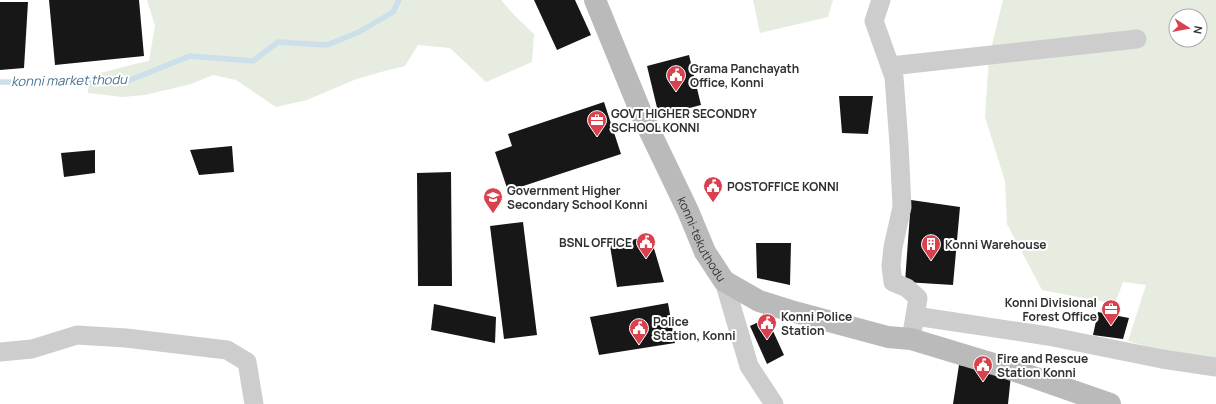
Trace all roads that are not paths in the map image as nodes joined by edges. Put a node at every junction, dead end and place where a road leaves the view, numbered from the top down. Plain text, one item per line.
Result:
1 (595, 0) edge
2 (881, 0) edge
3 (1137, 39) dead end
4 (891, 66) junction
5 (724, 281) junction
6 (916, 316) junction
7 (911, 339) junction
8 (0, 352) edge
9 (1216, 368) edge
10 (254, 404) edge
11 (774, 404) edge
12 (1110, 404) edge

1 - 5 main road, konni-tekuthodu
2 - 4 street
3 - 4 street
4 - 6 street
5 - 7 main road, konni-tekuthodu
5 - 11 street
6 - 7 street
6 - 9 street
7 - 12 main road, konni-tekuthodu
8 - 10 street

